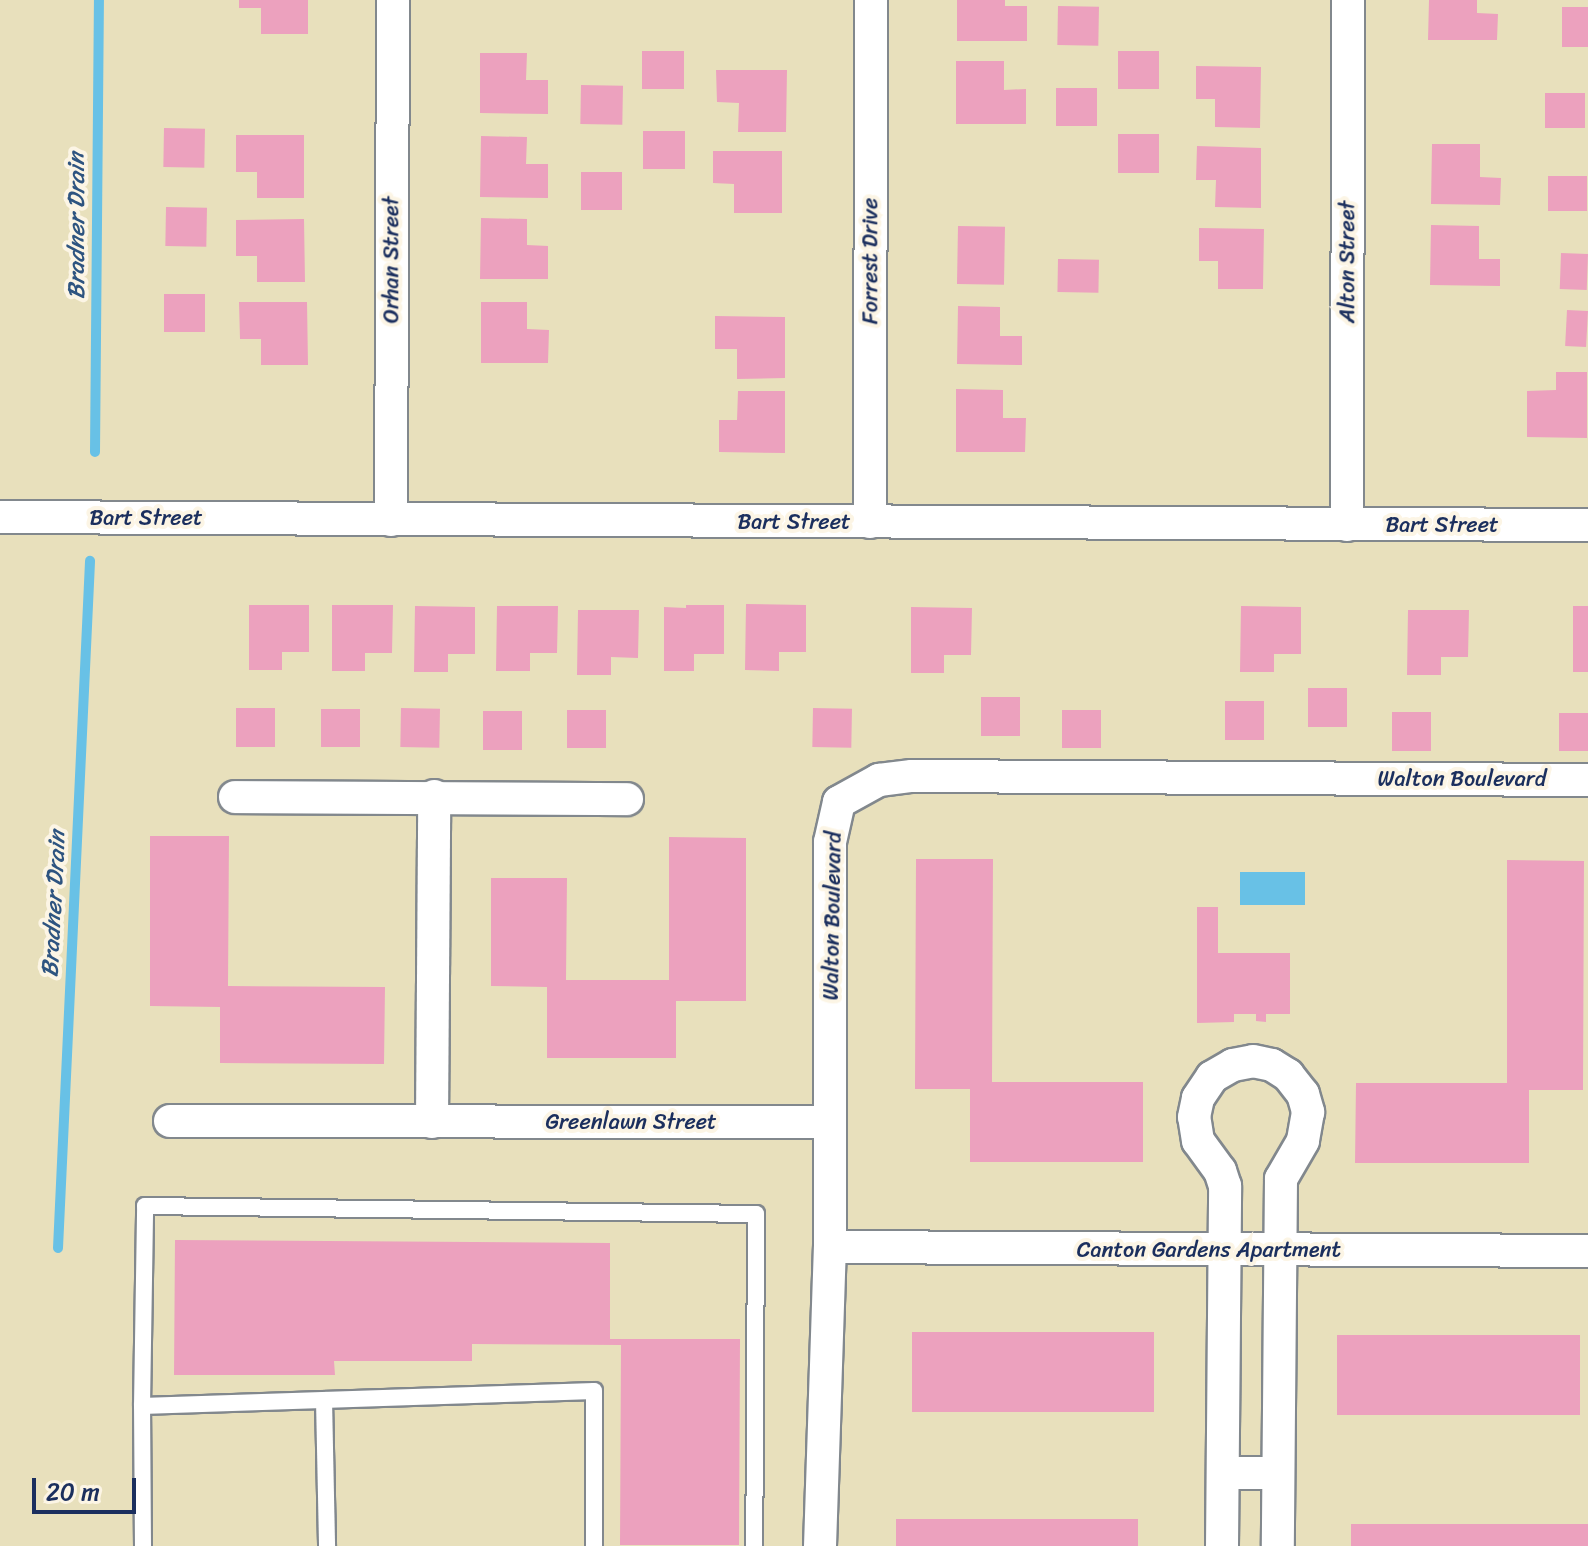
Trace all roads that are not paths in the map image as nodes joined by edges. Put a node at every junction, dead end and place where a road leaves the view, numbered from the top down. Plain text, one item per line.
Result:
1 (393, 0) edge
2 (871, 0) edge
3 (1348, 0) edge
4 (0, 517) edge
5 (391, 520) junction
6 (870, 522) junction
7 (1347, 525) junction
8 (1588, 525) edge
9 (1588, 780) edge
10 (434, 796) junction
11 (235, 797) dead end
12 (627, 799) dead end
13 (170, 1121) dead end
14 (432, 1122) junction
15 (829, 1122) junction
16 (830, 1247) junction
17 (1224, 1250) junction
18 (1280, 1250) junction
19 (1588, 1251) edge
20 (324, 1400) junction
21 (142, 1406) junction
22 (1223, 1473) junction
23 (1278, 1473) junction
24 (143, 1546) edge
25 (327, 1546) edge
26 (594, 1546) edge
27 (754, 1546) edge
28 (820, 1546) edge
29 (1222, 1546) edge
30 (1278, 1546) edge

1 - 5 street, Orhan Street
2 - 6 street, Forrest Drive
3 - 7 street, Alton Street
4 - 5 street, Bart Street
5 - 6 street, Bart Street
6 - 7 street, Bart Street
7 - 8 street, Bart Street
9 - 15 street, Walton Boulevard
10 - 11 street
10 - 12 street
10 - 14 street
13 - 14 street, Greenlawn Street
14 - 15 street, Greenlawn Street
15 - 16 street, Walton Boulevard
16 - 17 street, Canton Gardens Apartment
16 - 28 street, Walton Boulevard
17 - 18 street, Canton Gardens Apartment
17 - 18 street
17 - 22 street
18 - 19 street, Canton Gardens Apartment
18 - 23 street
20 - 21 lane
20 - 25 lane
20 - 26 lane
21 - 24 lane
21 - 27 lane
22 - 23 street
22 - 29 street
23 - 30 street

